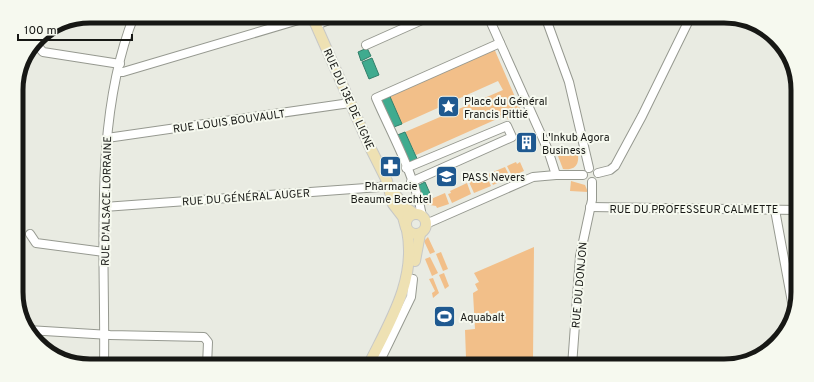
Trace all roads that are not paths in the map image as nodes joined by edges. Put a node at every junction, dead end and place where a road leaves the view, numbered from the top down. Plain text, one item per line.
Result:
1 (131, 23) edge
2 (300, 23) edge
3 (316, 23) edge
4 (415, 23) edge
5 (491, 23) edge
6 (548, 23) edge
7 (688, 23) edge
8 (500, 43) junction
9 (366, 44) dead end
10 (39, 47) edge
11 (119, 68) junction
12 (350, 103) junction
13 (107, 138) junction
14 (406, 168) junction
15 (589, 168) junction
16 (598, 173) junction
17 (556, 175) junction
18 (583, 175) junction
19 (387, 182) junction
20 (412, 182) junction
21 (592, 182) junction
22 (104, 207) junction
23 (590, 207) junction
24 (775, 210) junction
25 (791, 210) edge
26 (422, 218) junction
27 (407, 229) junction
28 (30, 234) dead end
29 (420, 234) junction
30 (104, 252) junction
31 (413, 279) junction
32 (791, 295) edge
33 (400, 299) junction
34 (35, 330) edge
35 (104, 334) junction
36 (104, 359) edge
37 (207, 359) edge
38 (371, 359) edge
39 (381, 359) edge
40 (573, 359) edge

1 - 11 street, RUE D'ALSACE LORRAINE
2 - 11 street
3 - 12 main road, RUE DU 13E DE LIGNE
4 - 9 street
5 - 8 street
6 - 15 street
7 - 16 street
8 - 14 street
8 - 17 street
10 - 11 street
11 - 13 street, RUE D'ALSACE LORRAINE
12 - 13 street, RUE LOUIS BOUVAULT
12 - 19 main road, RUE DU 13E DE LIGNE
13 - 22 street, RUE D'ALSACE LORRAINE
14 - 20 street
14 - 20 street
15 - 16 street
15 - 18 street
16 - 21 street
17 - 18 street
17 - 26 street
18 - 21 street
19 - 22 street, RUE DU GÉNÉRAL AUGER
19 - 26 main road, RUE DU 13E DE LIGNE
19 - 27 main road, RUE DU 13E DE LIGNE
20 - 26 street
21 - 23 street, RUE DU DONJON
22 - 30 street, RUE D'ALSACE LORRAINE
23 - 24 street, RUE DU PROFESSEUR CALMETTE
23 - 40 street, RUE DU DONJON
24 - 25 street, RUE DU PROFESSEUR CALMETTE
24 - 32 street
26 - 27 main road
26 - 29 main road
27 - 29 main road
27 - 33 main road, RUE DU 13E DE LIGNE
28 - 30 street
29 - 31 main road, RUE DU 13E DE LIGNE
30 - 35 street, RUE D'ALSACE LORRAINE
31 - 33 main road, RUE DU 13E DE LIGNE
31 - 39 street
33 - 38 main road, RUE DU 13E DE LIGNE
34 - 35 street
35 - 36 street, RUE D'ALSACE LORRAINE
35 - 37 street

